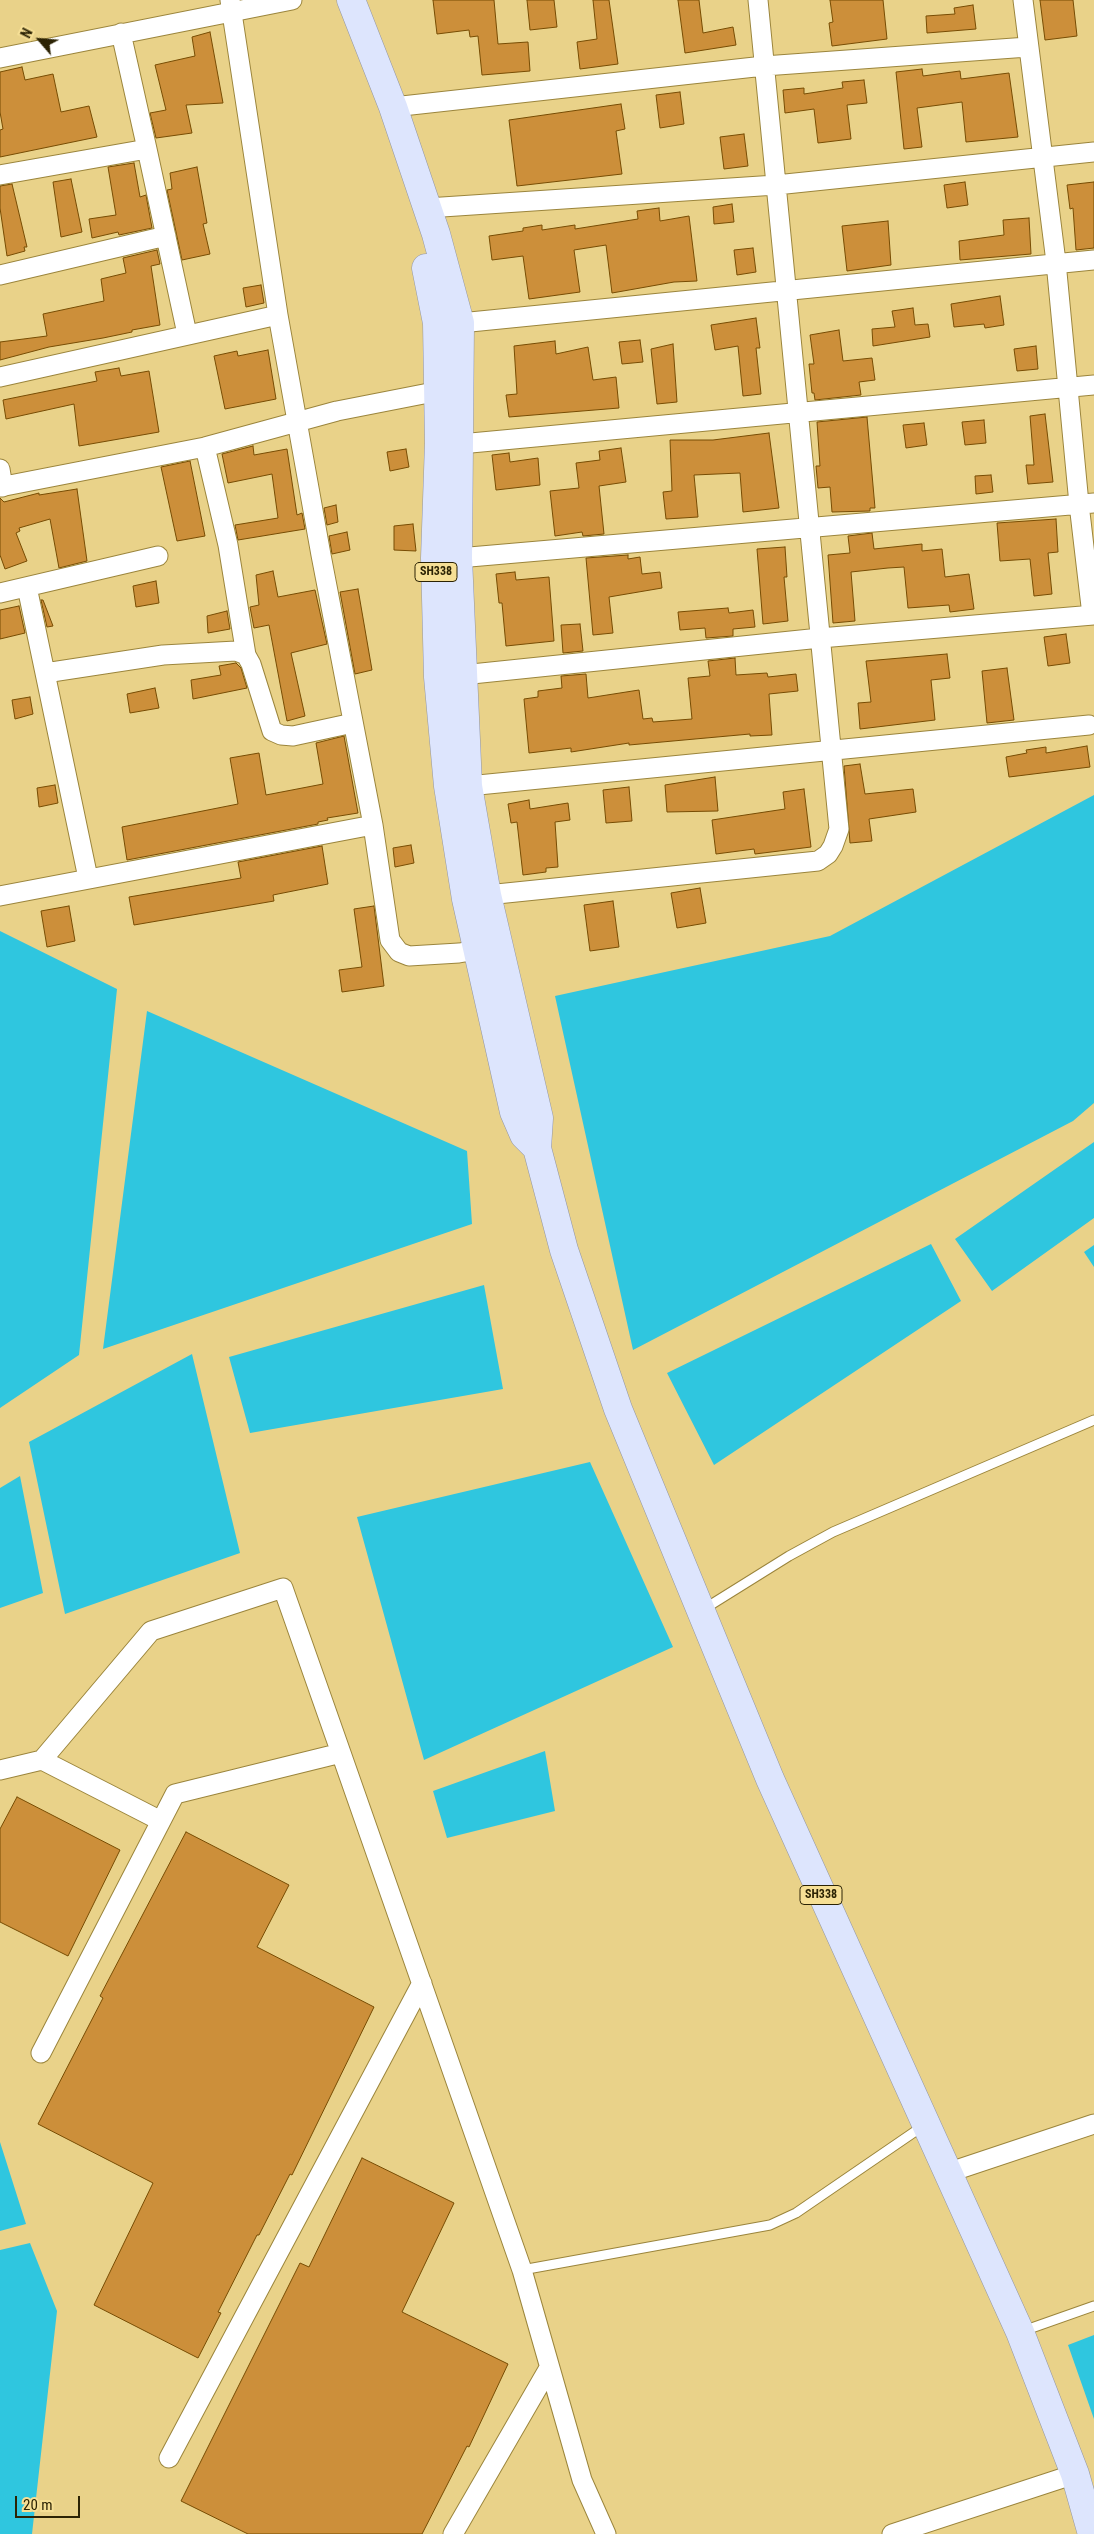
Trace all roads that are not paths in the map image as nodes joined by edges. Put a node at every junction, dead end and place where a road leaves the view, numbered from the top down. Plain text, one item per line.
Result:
1 (331, 0) edge
2 (351, 0) edge
3 (758, 0) edge
4 (1023, 0) edge
5 (287, 1) edge
6 (237, 6) edge
7 (121, 33) junction
8 (1028, 47) junction
9 (0, 58) edge
10 (764, 66) junction
11 (393, 108) junction
12 (147, 149) junction
13 (1094, 152) edge
14 (1042, 157) junction
15 (0, 175) edge
16 (776, 185) junction
17 (427, 208) junction
18 (166, 236) junction
19 (1094, 260) edge
20 (1056, 262) junction
21 (0, 275) edge
22 (786, 292) junction
23 (278, 315) junction
24 (460, 323) junction
25 (187, 334) junction
26 (0, 377) edge
27 (1094, 385) edge
28 (1068, 387) junction
29 (439, 391) junction
30 (798, 413) junction
31 (296, 422) junction
32 (460, 444) junction
33 (205, 447) junction
34 (1, 481) edge
35 (1086, 504) edge
36 (810, 527) junction
37 (158, 556) dead end
38 (458, 558) junction
39 (28, 587) junction
40 (0, 593) edge
41 (1093, 615) edge
42 (820, 638) junction
43 (246, 655) junction
44 (45, 673) junction
45 (462, 675) junction
46 (354, 722) junction
47 (1089, 725) dead end
48 (832, 752) junction
49 (468, 786) junction
50 (374, 825) junction
51 (88, 878) junction
52 (487, 895) junction
53 (0, 896) edge
54 (477, 950) junction
55 (538, 1148) junction
56 (1094, 1420) edge
57 (701, 1611) junction
58 (341, 1753) junction
59 (42, 1760) junction
60 (0, 1770) edge
61 (161, 1821) junction
62 (422, 1983) junction
63 (41, 2053) dead end
64 (925, 2124) junction
65 (1094, 2124) edge
66 (947, 2173) junction
67 (522, 2270) junction
68 (1094, 2306) edge
69 (1020, 2332) junction
70 (549, 2368) junction
71 (169, 2458) dead end
72 (1075, 2474) junction
73 (453, 2534) edge
74 (606, 2534) edge
75 (892, 2534) edge
76 (1092, 2534) edge

1 - 29 main road, SH338
2 - 11 main road, SH338
3 - 10 street
4 - 8 street
5 - 6 street
6 - 7 street
6 - 23 street
7 - 9 street
7 - 12 street
8 - 10 street
8 - 14 street
10 - 11 street
10 - 16 street
11 - 17 main road, SH338
12 - 15 street
12 - 18 street
13 - 14 street
14 - 16 street
14 - 20 street
16 - 17 street
16 - 22 street
17 - 24 main road, SH338
18 - 21 street
18 - 25 street
19 - 20 street
20 - 22 street
20 - 28 street
22 - 24 street
22 - 30 street
23 - 25 street
23 - 31 street
24 - 32 main road, SH338
25 - 26 street
27 - 28 street
28 - 30 street
28 - 35 street
29 - 31 street
29 - 54 main road, SH338
30 - 32 street
30 - 36 street
31 - 33 street
31 - 46 street
32 - 38 main road, SH338
33 - 34 street
33 - 43 street
35 - 36 street
35 - 41 street
36 - 38 street
36 - 42 street
37 - 39 street
38 - 45 main road, SH338
39 - 40 street
39 - 44 street
41 - 42 street
42 - 45 street
42 - 48 street
43 - 44 street
43 - 46 street
44 - 51 street
45 - 49 main road, SH338
46 - 50 street
47 - 48 street
48 - 49 street
48 - 52 street
49 - 52 main road, SH338
50 - 51 street
50 - 54 street
51 - 53 street
52 - 55 main road, SH338
54 - 55 main road, SH338
55 - 57 main road, SH338
56 - 57 lane
57 - 64 main road, SH338
58 - 59 street
58 - 61 street
58 - 62 street
59 - 60 street
59 - 61 street
61 - 63 street
62 - 67 street
62 - 71 street
64 - 66 main road, SH338
64 - 67 lane
65 - 66 street
66 - 69 main road, SH338
67 - 70 street
68 - 69 lane
69 - 72 main road, SH338
70 - 73 street
70 - 74 street
72 - 75 street
72 - 76 main road, SH338

